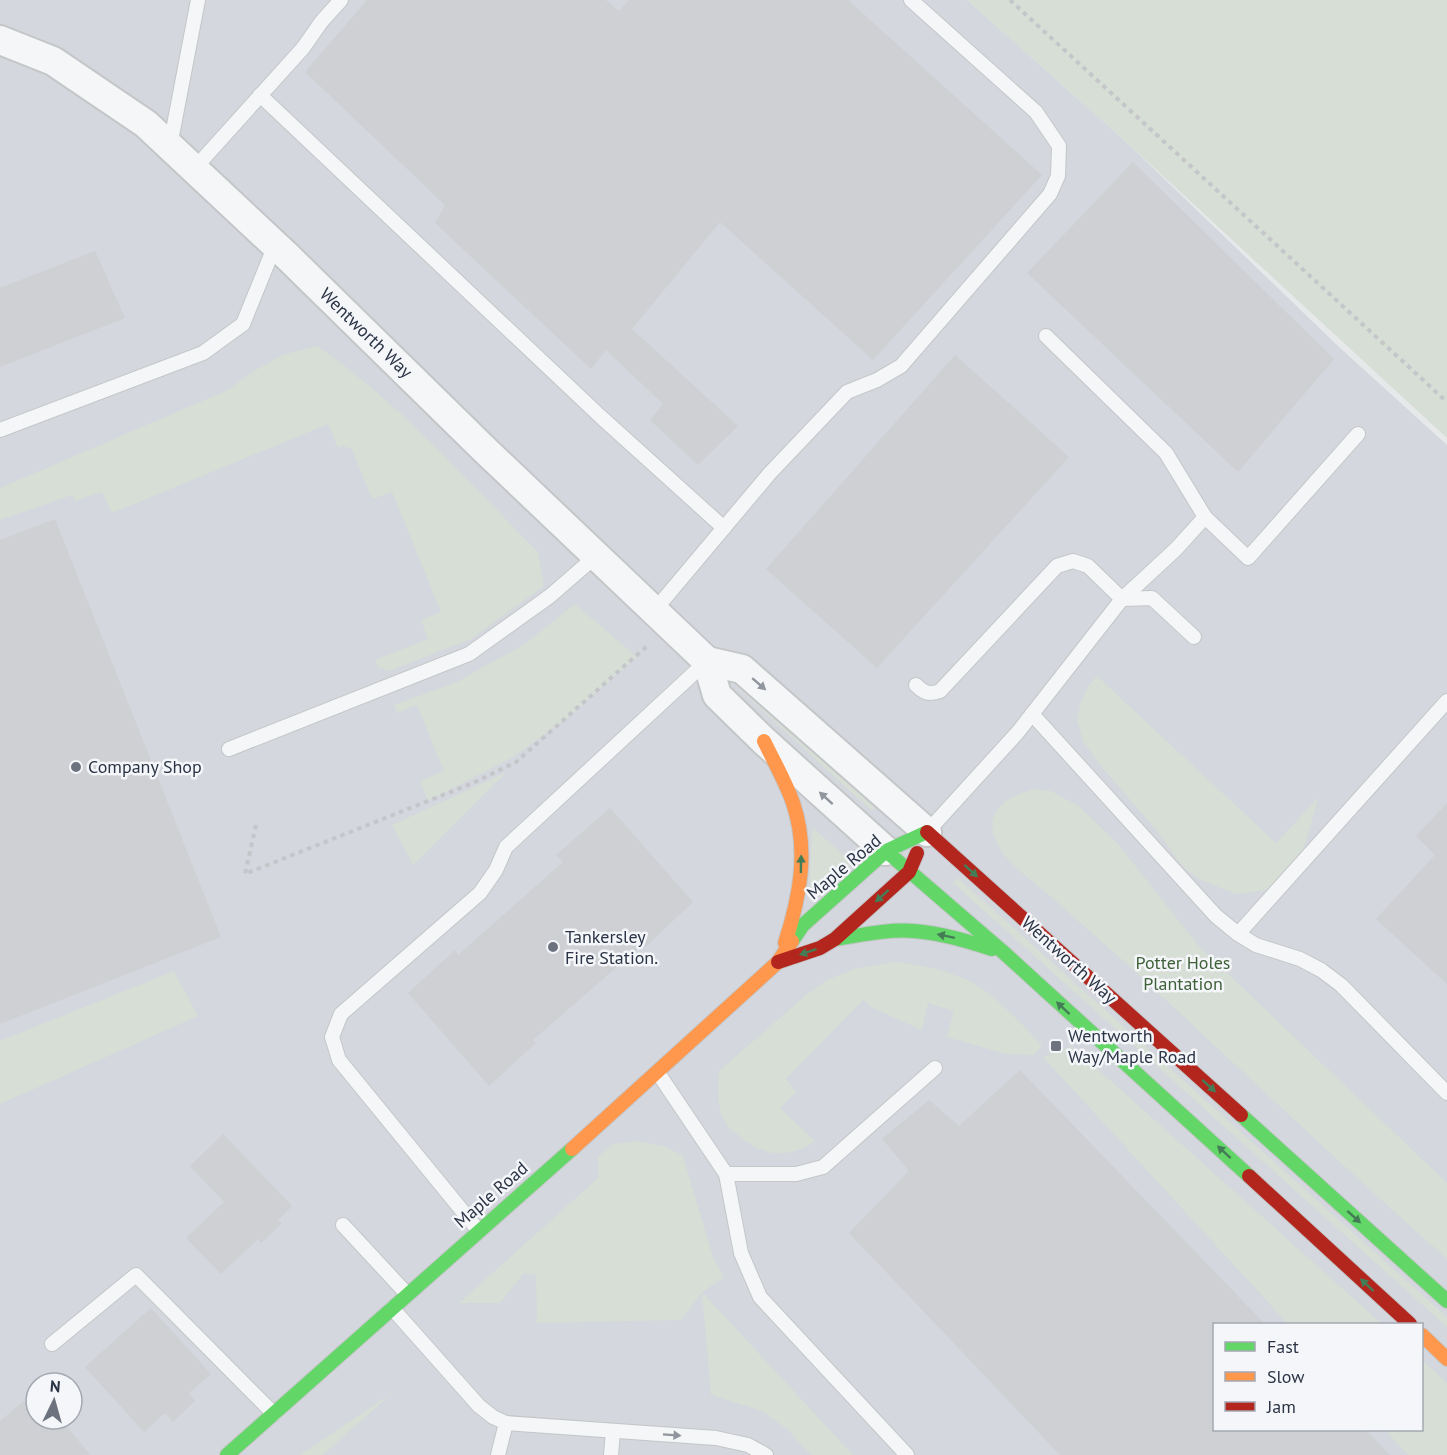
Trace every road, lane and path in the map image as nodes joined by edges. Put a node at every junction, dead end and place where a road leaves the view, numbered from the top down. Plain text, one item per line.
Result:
1 (198, 0) edge
2 (341, 0) edge
3 (911, 0) edge
4 (1010, 0) edge
5 (0, 40) edge
6 (260, 95) junction
7 (170, 147) junction
8 (194, 169) junction
9 (275, 245) junction
10 (1046, 336) dead end
11 (1447, 402) edge
12 (0, 430) edge
13 (1358, 434) dead end
14 (1205, 517) junction
15 (724, 528) junction
16 (596, 556) junction
17 (1122, 599) junction
18 (663, 619) junction
19 (1194, 637) dead end
20 (707, 661) junction
21 (916, 685) dead end
22 (1447, 701) edge
23 (1032, 714) junction
24 (764, 741) junction
25 (229, 749) dead end
26 (256, 825) dead end
27 (927, 832) junction
28 (886, 851) junction
29 (909, 872) junction
30 (1238, 934) junction
31 (835, 939) junction
32 (1002, 951) junction
33 (778, 962) junction
34 (935, 1068) dead end
35 (658, 1073) junction
36 (1447, 1093) edge
37 (726, 1173) junction
38 (343, 1225) dead end
39 (478, 1230) junction
40 (407, 1294) junction
41 (1447, 1301) edge
42 (392, 1308) junction
43 (1409, 1323) edge
44 (1423, 1336) edge
45 (52, 1344) dead end
46 (1447, 1359) edge
47 (274, 1414) junction
48 (506, 1423) junction
49 (614, 1431) junction
50 (227, 1455) edge
51 (498, 1455) edge
52 (611, 1455) edge
53 (766, 1455) edge
54 (907, 1455) edge

1 - 7 lane
2 - 6 lane
3 - 15 lane
4 - 11 path
5 - 7 street, Wentworth Way
6 - 8 lane
6 - 15 lane
7 - 8 street, Wentworth Way
8 - 9 street, Wentworth Way
9 - 12 lane
9 - 16 street, Wentworth Way
10 - 14 lane
13 - 14 lane
14 - 17 lane
15 - 18 lane
16 - 18 street, Wentworth Way
16 - 25 lane
17 - 19 lane
17 - 21 lane
17 - 23 lane
18 - 20 street, Wentworth Way
18 - 26 path
20 - 24 street
20 -> 27 street, Wentworth Way
20 - 39 lane
22 - 30 lane
23 - 27 lane
23 - 30 lane
28 -> 24 street
33 -> 24 street
27 - 28 street, Maple Road
27 - 29 street, Maple Road
27 -> 41 street, Wentworth Way
28 - 29 street
28 - 33 street, Maple Road
29 -> 31 street, Maple Road
29 - 32 street
30 - 36 lane
32 -> 31 street
31 -> 33 street, Maple Road
43 -> 32 street
33 - 35 street, Maple Road
34 - 37 lane
35 - 37 lane
35 - 39 street, Maple Road
37 - 54 lane
38 - 40 lane
39 - 40 street, Maple Road
40 - 42 street, Maple Road
42 - 47 street, Maple Road
42 - 48 lane
44 - 46 street
45 - 47 lane
47 - 50 street, Maple Road
48 - 49 lane
48 - 51 lane
49 - 52 lane
49 -> 53 lane

